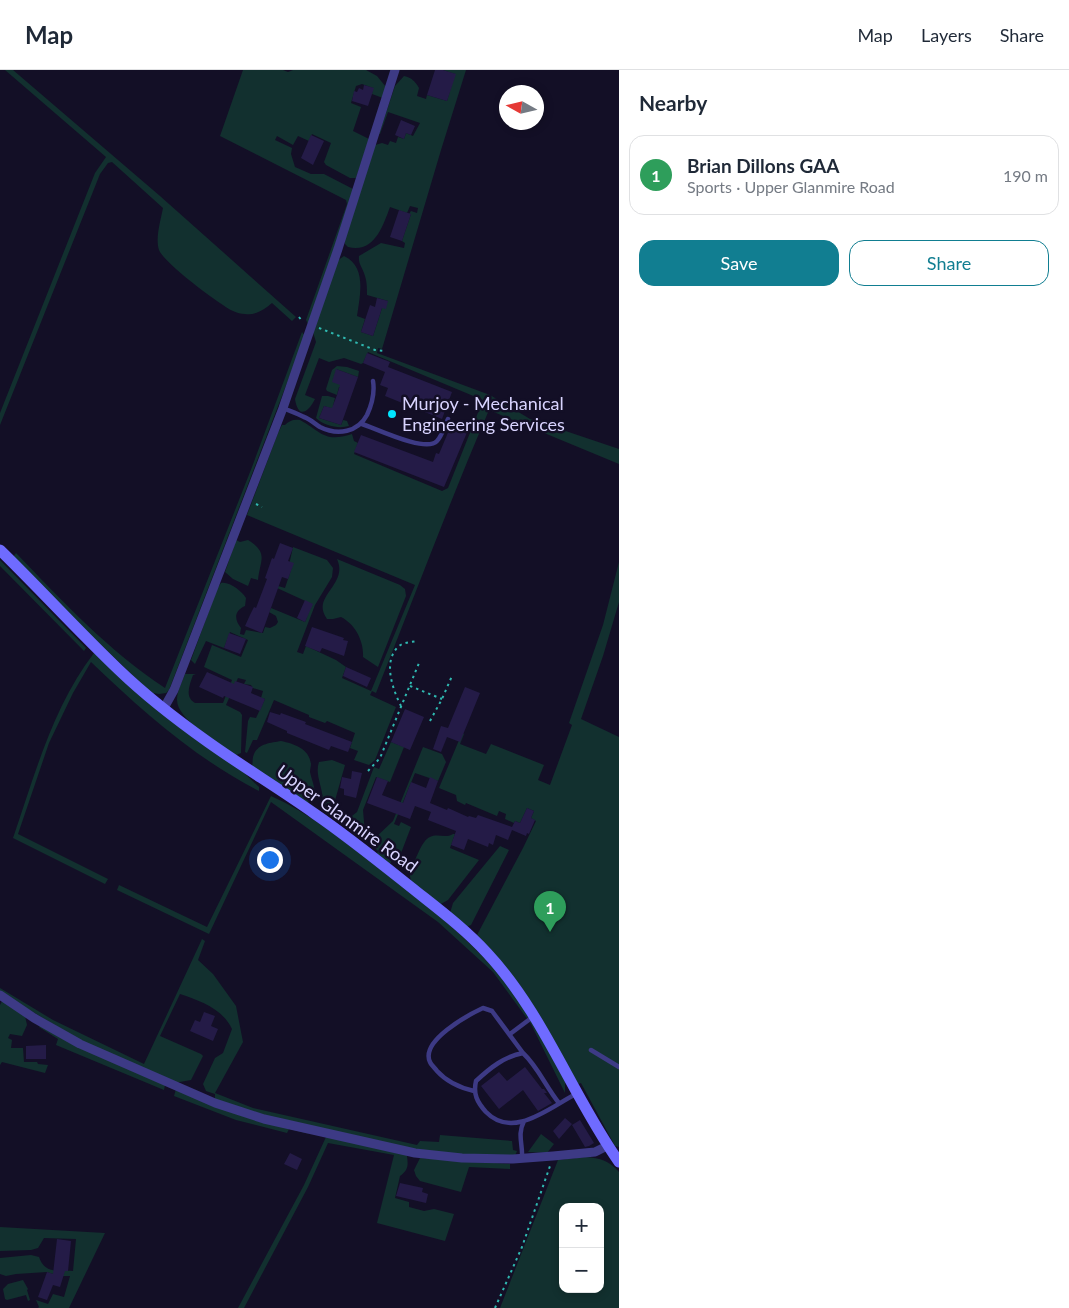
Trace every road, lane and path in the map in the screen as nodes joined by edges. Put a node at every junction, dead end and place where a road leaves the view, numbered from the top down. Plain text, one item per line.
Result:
1 (395, 70) edge
2 (298, 317) dead end
3 (304, 324) dead end
4 (323, 329) dead end
5 (385, 351) dead end
6 (373, 381) dead end
7 (283, 408) junction
8 (448, 419) dead end
9 (362, 424) junction
10 (0, 550) edge
11 (418, 641) dead end
12 (419, 663) dead end
13 (452, 676) dead end
14 (410, 686) junction
15 (442, 699) junction
16 (401, 706) junction
17 (164, 708) junction
18 (430, 721) dead end
19 (368, 772) dead end
20 (0, 995) edge
21 (535, 1016) junction
22 (510, 1034) junction
23 (591, 1050) dead end
24 (523, 1053) junction
25 (619, 1067) edge
26 (474, 1091) junction
27 (576, 1094) junction
28 (559, 1103) junction
29 (524, 1121) junction
30 (608, 1146) junction
31 (522, 1158) junction
32 (619, 1160) edge
33 (550, 1167) dead end
34 (496, 1308) edge

1 - 7 street
2 - 3 path
4 - 5 path
6 - 9 lane
7 - 9 lane
7 - 17 street
8 - 9 lane
10 - 17 main road, Upper Glanmire Road
11 - 16 path
12 - 14 path
13 - 15 path
14 - 15 path
14 - 16 path
15 - 18 path
16 - 19 path
17 - 21 main road, Upper Glanmire Road
20 - 31 street
21 - 22 lane
21 - 27 main road, Upper Glanmire Road
22 - 24 lane
22 - 26 lane
23 - 25 lane
24 - 26 lane
24 - 28 lane
26 - 29 lane
27 - 28 lane
27 - 30 main road, Upper Glanmire Road
28 - 29 lane
29 - 31 lane
30 - 31 street
30 - 32 main road, Upper Glanmire Road
33 - 34 path

